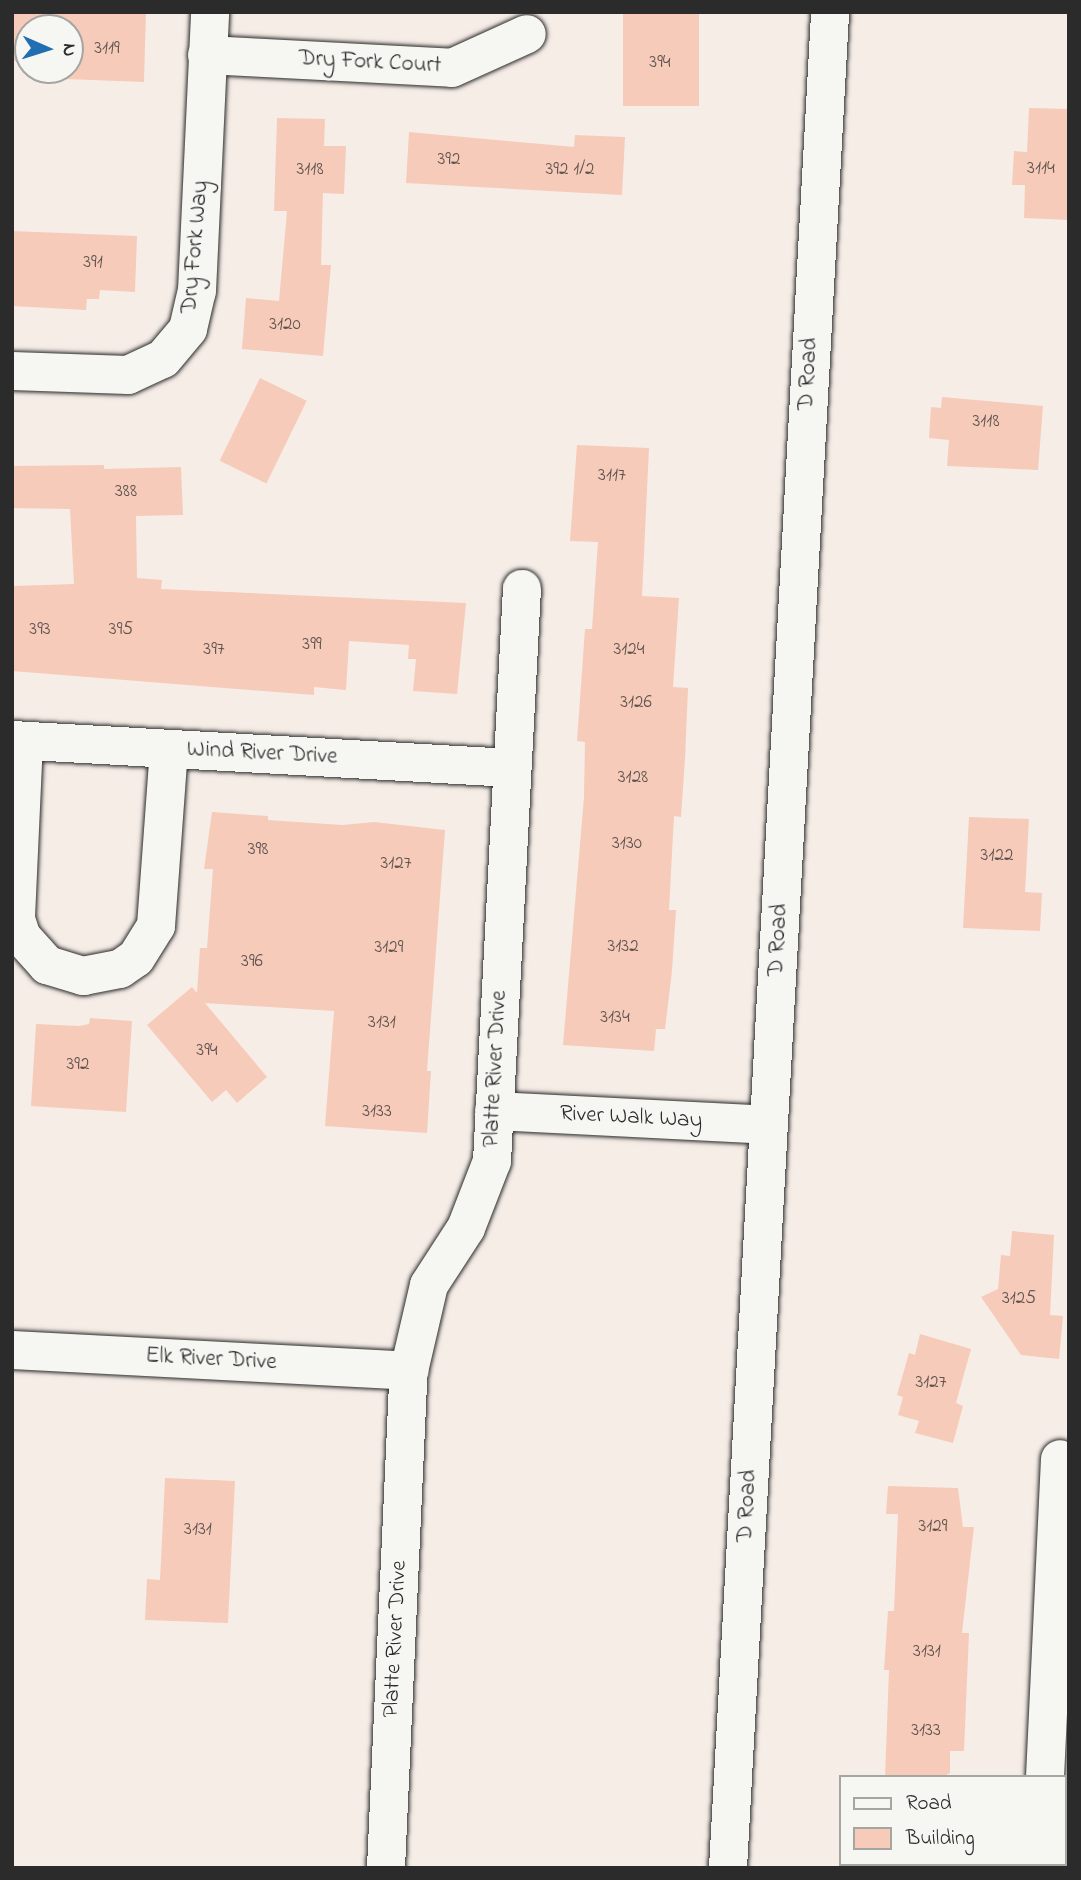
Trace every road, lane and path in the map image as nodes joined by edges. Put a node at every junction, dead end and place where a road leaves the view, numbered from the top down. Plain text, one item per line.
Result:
1 (211, 12) edge
2 (830, 12) edge
3 (527, 34) dead end
4 (207, 55) junction
5 (12, 371) edge
6 (522, 589) dead end
7 (18, 741) edge
8 (169, 749) junction
9 (512, 768) junction
10 (494, 1111) junction
11 (768, 1125) junction
12 (12, 1350) edge
13 (409, 1371) junction
14 (1060, 1459) dead end
15 (1060, 1650) edge
16 (1045, 1775) edge
17 (386, 1868) edge
18 (728, 1868) edge

1 - 4 street, Dry Fork Way
2 - 11 street, D Road
3 - 4 street, Dry Fork Court
4 - 5 street, Dry Fork Way
6 - 9 street, Platte River Drive
7 - 8 street, Wind River Drive
7 - 8 street
8 - 9 street, Wind River Drive
9 - 10 street, Platte River Drive
10 - 11 street, River Walk Way
10 - 13 street, Platte River Drive
11 - 18 street, D Road
12 - 13 street, Elk River Drive
13 - 17 street, Platte River Drive
14 - 15 street
15 - 16 street

